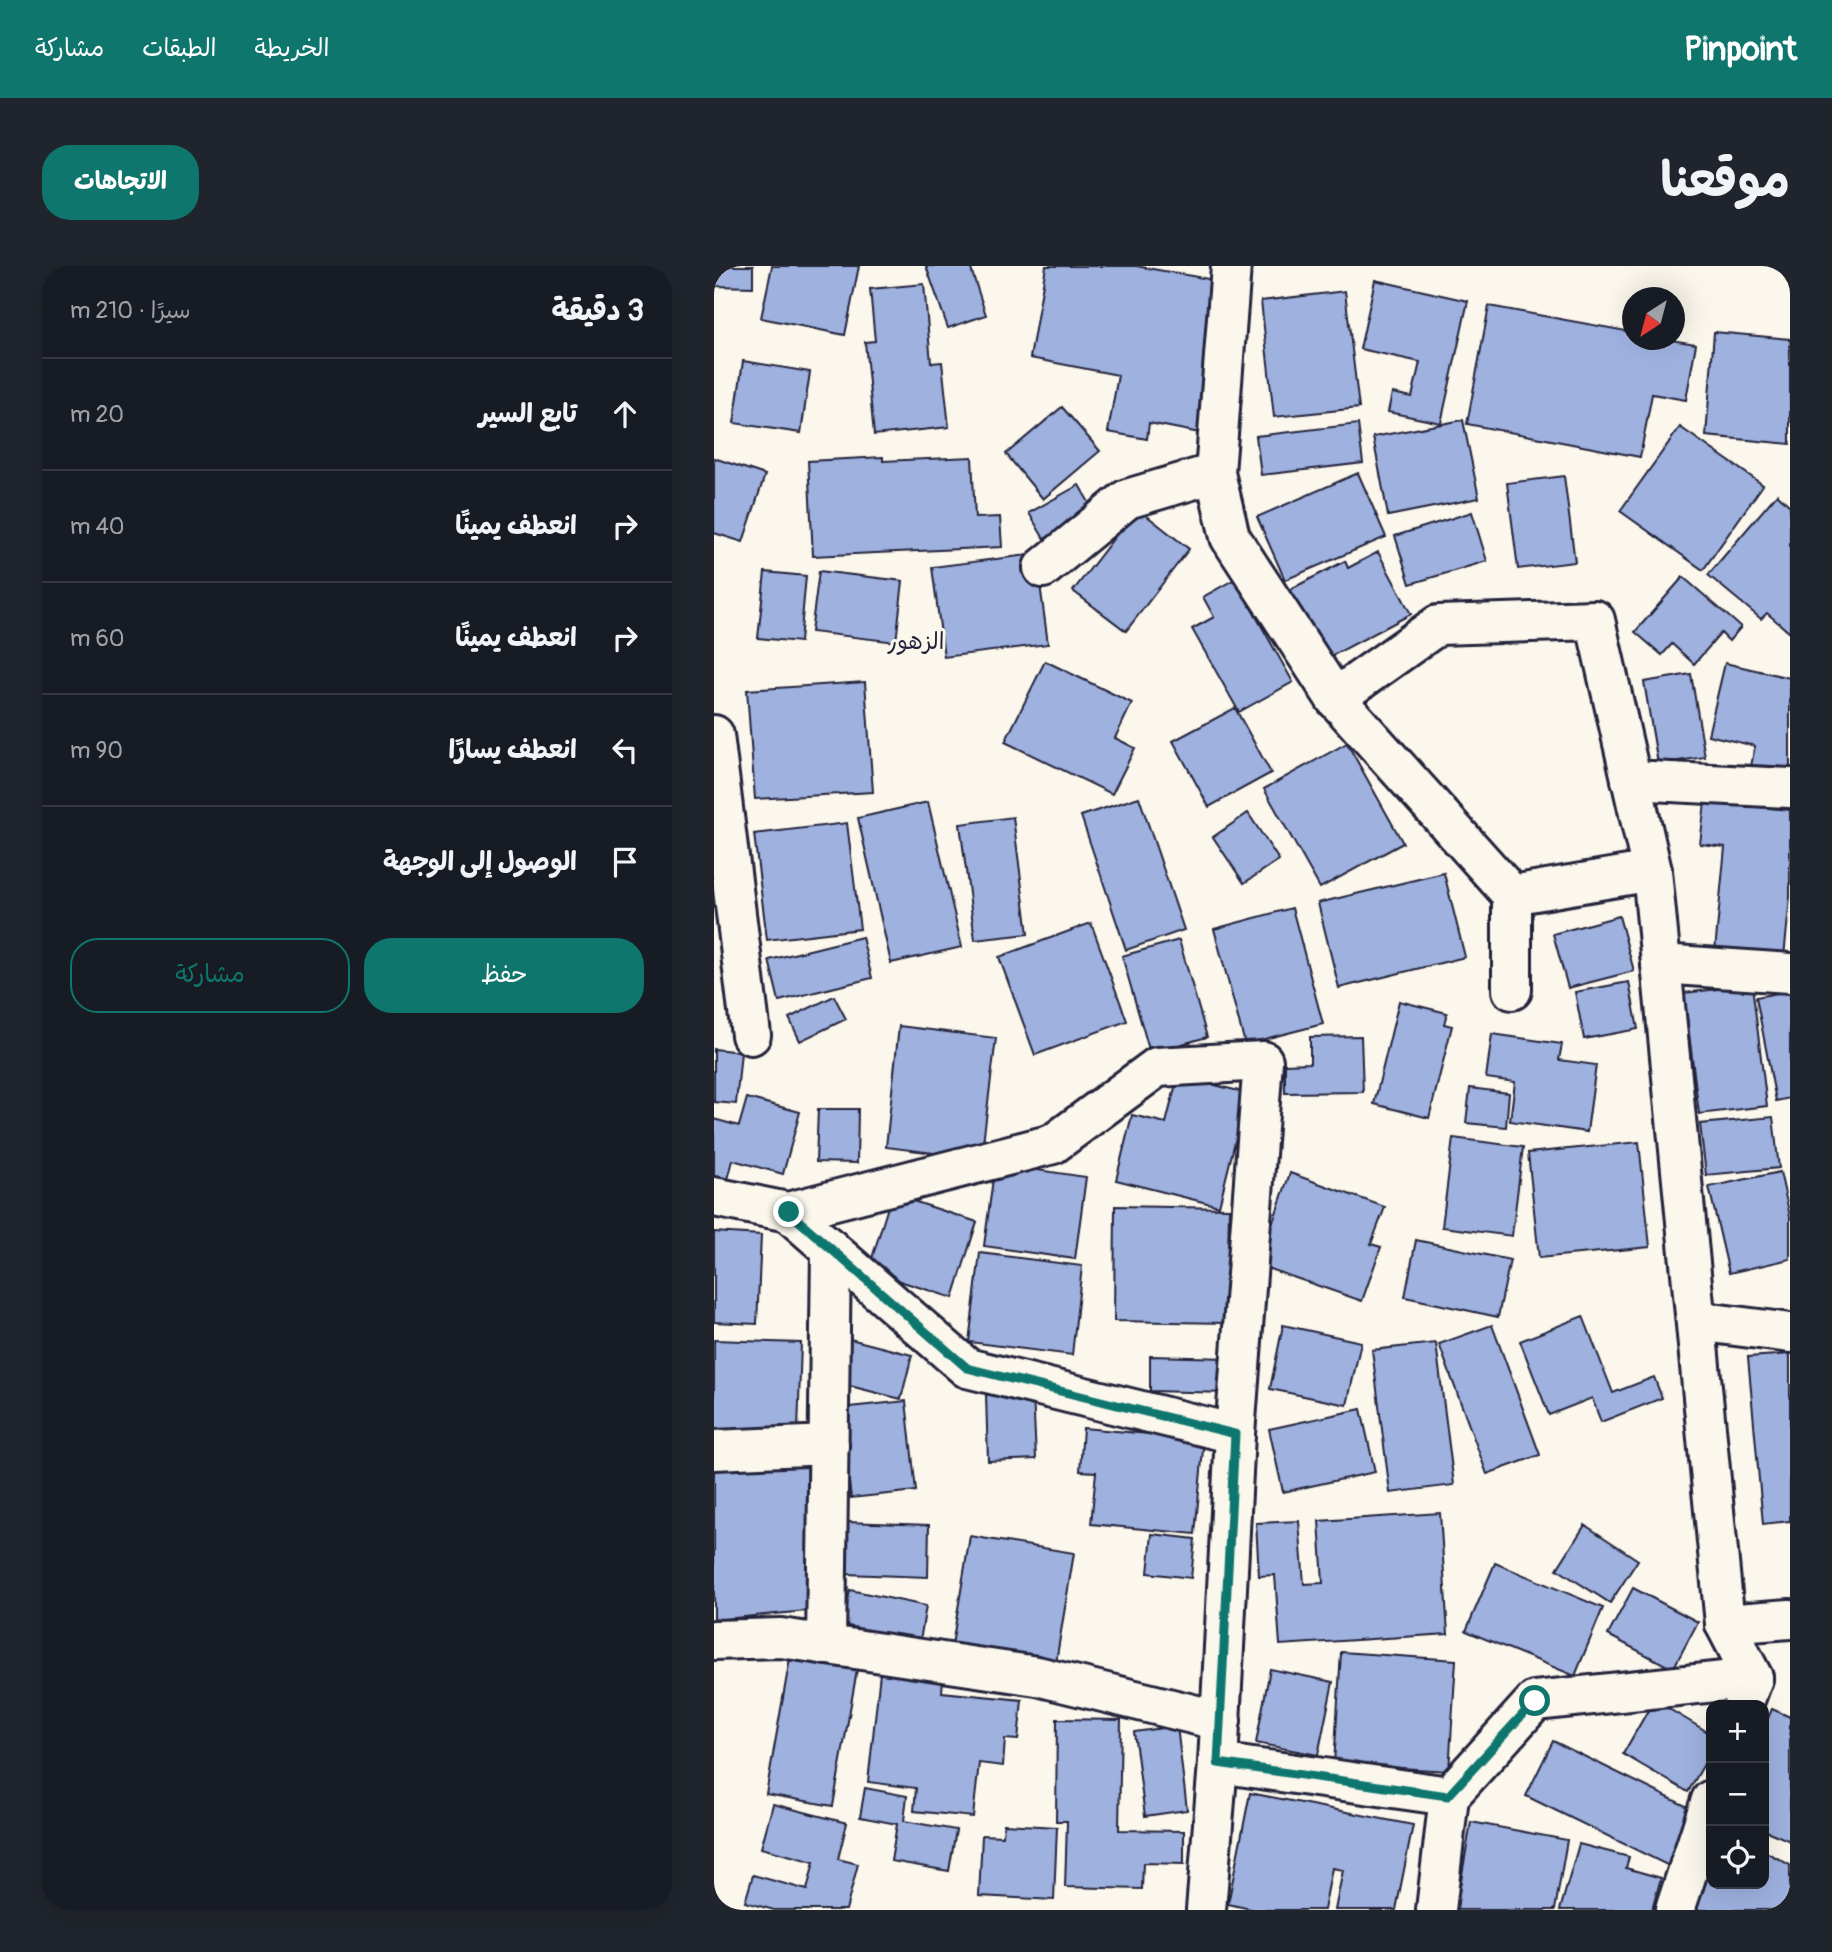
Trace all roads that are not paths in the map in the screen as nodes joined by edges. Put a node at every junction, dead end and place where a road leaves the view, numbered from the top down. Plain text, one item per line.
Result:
1 (1231, 266) edge
2 (1215, 472) junction
3 (1043, 568) dead end
4 (1335, 698) junction
5 (714, 735) edge
6 (1631, 780) junction
7 (1790, 788) edge
8 (1652, 871) junction
9 (1512, 895) junction
10 (1661, 964) junction
11 (1790, 973) edge
12 (1512, 990) dead end
13 (751, 1035) dead end
14 (714, 1197) edge
15 (789, 1212) junction
16 (831, 1249) junction
17 (1696, 1321) junction
18 (1790, 1333) edge
19 (1235, 1434) junction
20 (829, 1445) junction
21 (714, 1450) edge
22 (1790, 1619) edge
23 (1725, 1624) junction
24 (714, 1640) edge
25 (826, 1645) junction
26 (1748, 1692) edge
27 (1221, 1721) junction
28 (1218, 1763) junction
29 (1448, 1796) junction
30 (1706, 1815) edge
31 (1206, 1910) edge
32 (1436, 1910) edge
33 (1675, 1910) edge

1 - 2 street
2 - 3 street
2 - 4 street
4 - 6 street
4 - 9 street
5 - 13 street
6 - 7 street
6 - 8 street
8 - 9 street
8 - 10 street
9 - 12 street
10 - 11 street
10 - 17 street
14 - 15 street
15 - 16 street
15 - 19 street
16 - 19 street
16 - 20 street
17 - 18 street
17 - 23 street
19 - 27 street
20 - 21 street
20 - 25 street
22 - 23 street
23 - 26 street
24 - 25 street
25 - 27 street
26 - 29 street
27 - 28 street
28 - 29 street
28 - 31 street
29 - 32 street
30 - 33 street

